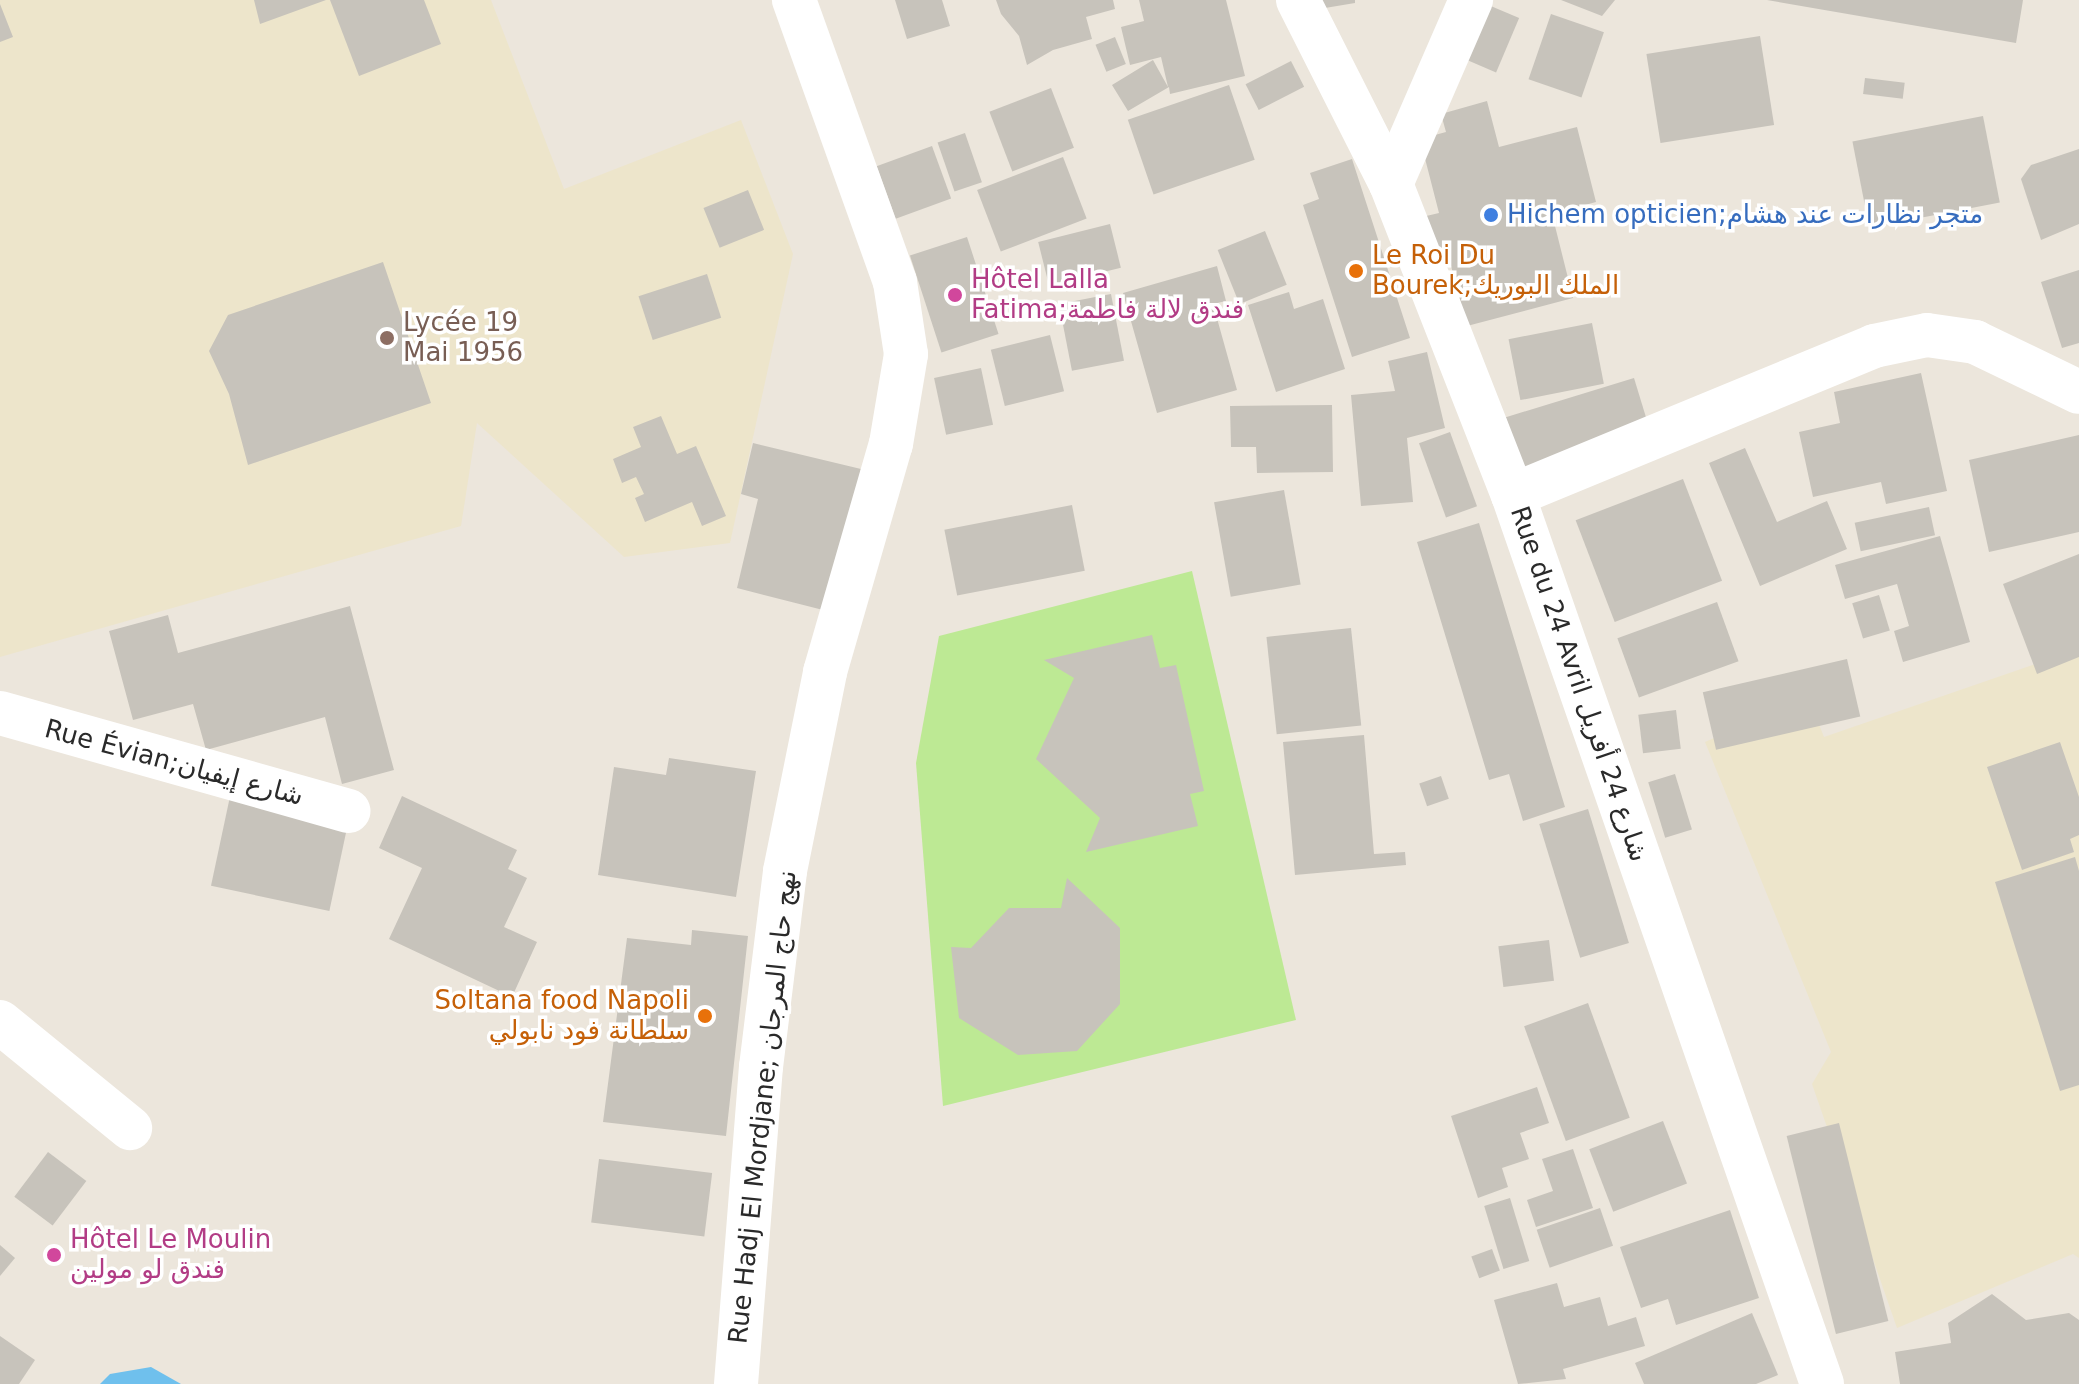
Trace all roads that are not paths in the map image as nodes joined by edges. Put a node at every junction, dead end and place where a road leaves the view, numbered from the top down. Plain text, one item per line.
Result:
1 (794, 0) edge
2 (1298, 0) edge
3 (1471, 0) edge
4 (1391, 184) junction
5 (2079, 392) edge
6 (1513, 495) junction
7 (0, 713) edge
8 (348, 811) dead end
9 (0, 1022) edge
10 (130, 1128) dead end
11 (736, 1384) edge
12 (1822, 1384) edge

1 - 11 street, Rue Hadj El Mordjane; نهج حاج المرجان
2 - 4 street, Rue du 24 Avril شارع 24 أفريل
3 - 4 street
4 - 6 street, Rue du 24 Avril شارع 24 أفريل
5 - 6 street
6 - 12 street, Rue du 24 Avril شارع 24 أفريل
7 - 8 street, Rue Évian;شارع إيفيان
9 - 10 street

